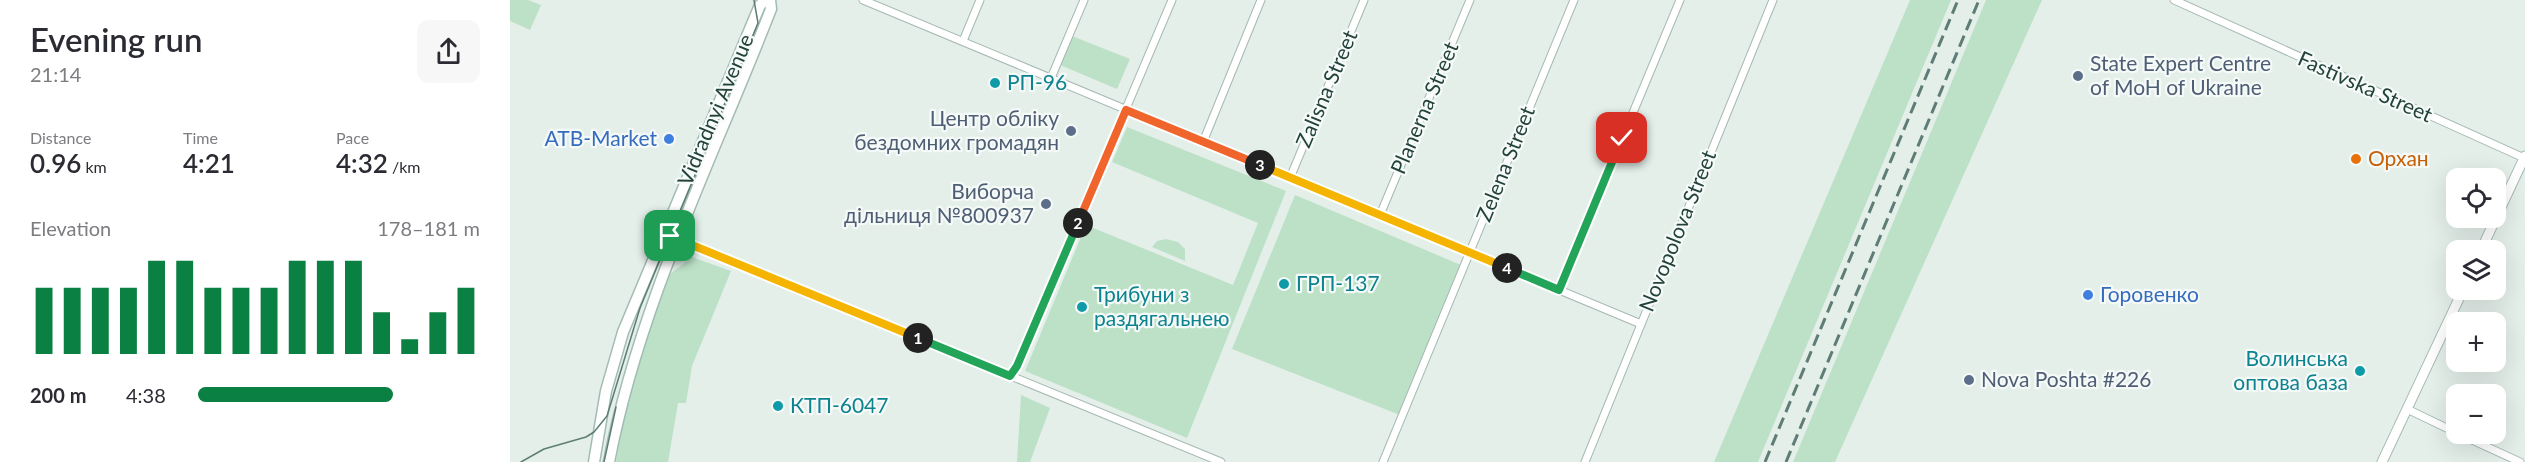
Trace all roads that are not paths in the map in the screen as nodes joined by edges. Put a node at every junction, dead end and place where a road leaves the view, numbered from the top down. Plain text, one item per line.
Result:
1 (768, 0) edge
2 (980, 0) edge
3 (1084, 0) edge
4 (1172, 0) edge
5 (1261, 0) edge
6 (1364, 0) edge
7 (1470, 0) edge
8 (1574, 0) edge
9 (1680, 0) edge
10 (1773, 0) edge
11 (2174, 0) edge
12 (866, 1) edge
13 (963, 41) junction
14 (1052, 78) junction
15 (1126, 110) junction
16 (1203, 142) junction
17 (2524, 157) edge
18 (1290, 178) junction
19 (1380, 215) junction
20 (664, 234) junction
21 (678, 239) junction
22 (2486, 240) edge
23 (1469, 252) junction
24 (1559, 290) junction
25 (2458, 300) edge
26 (1641, 324) junction
27 (1010, 376) junction
28 (2407, 409) junction
29 (2446, 427) edge
30 (2482, 444) edge
31 (594, 462) edge
32 (609, 462) edge
33 (1221, 462) edge
34 (1383, 462) edge
35 (1585, 462) edge
36 (2382, 462) edge
37 (2520, 462) edge

1 - 20 main road, Vidradnyi Avenue
1 - 21 main road, Vidradnyi Avenue
2 - 13 street
3 - 14 street
4 - 15 street
5 - 16 street
6 - 18 street, Zalisna Street
7 - 19 street, Planerna Street
8 - 23 street, Zelena Street
9 - 24 street
10 - 26 street, Novopolova Street
11 - 17 street, Fastivska Street
12 - 13 street
13 - 14 street
14 - 15 street
15 - 16 street
15 - 27 street
16 - 18 street
17 - 22 street
18 - 19 street
19 - 23 street
20 - 21 street
20 - 31 main road, Vidradnyi Avenue
21 - 27 street
21 - 32 main road, Vidradnyi Avenue
23 - 24 street
23 - 34 street, Zelena Street
24 - 26 street
25 - 28 street
26 - 35 street, Novopolova Street
27 - 33 street
28 - 29 street
28 - 36 street
30 - 37 street

